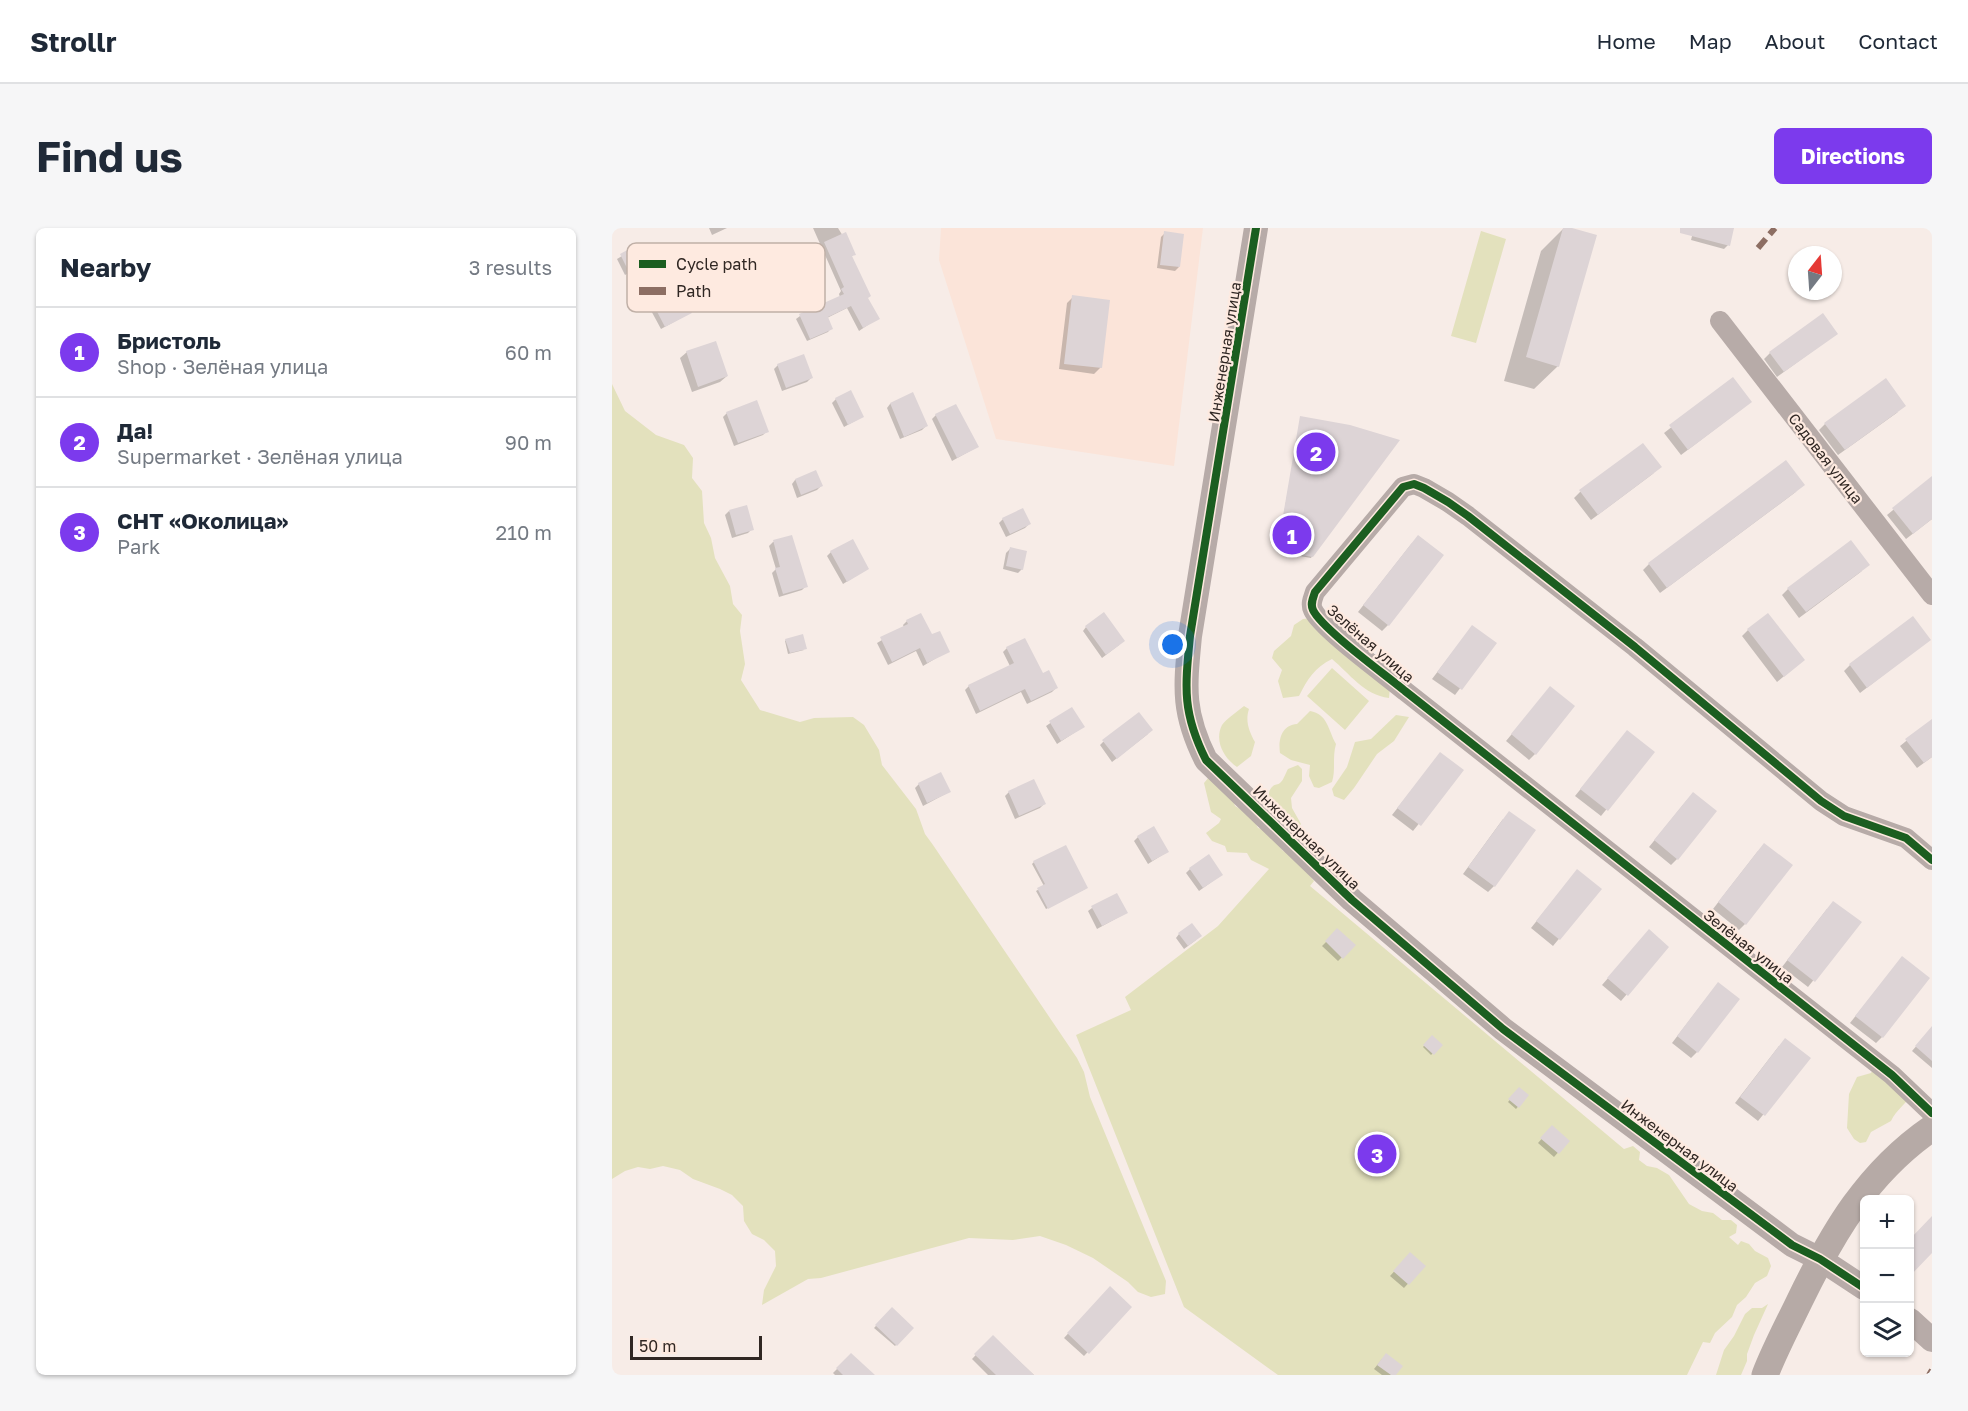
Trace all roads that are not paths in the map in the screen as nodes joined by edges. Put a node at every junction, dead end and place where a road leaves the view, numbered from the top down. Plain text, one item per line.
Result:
1 (1256, 228) edge
2 (1720, 321) dead end
3 (1932, 595) edge
4 (1932, 860) edge
5 (1932, 1113) edge
6 (1932, 1128) edge
7 (1820, 1259) junction
8 (1860, 1285) edge
9 (1914, 1324) edge
10 (1932, 1340) edge
11 (1765, 1375) edge

1 - 7 street, Инженерная улица
2 - 3 street, Садовая улица
4 - 5 street, Зелёная улица
6 - 7 main road
7 - 8 street, Инженерная улица
7 - 11 main road
9 - 10 street

